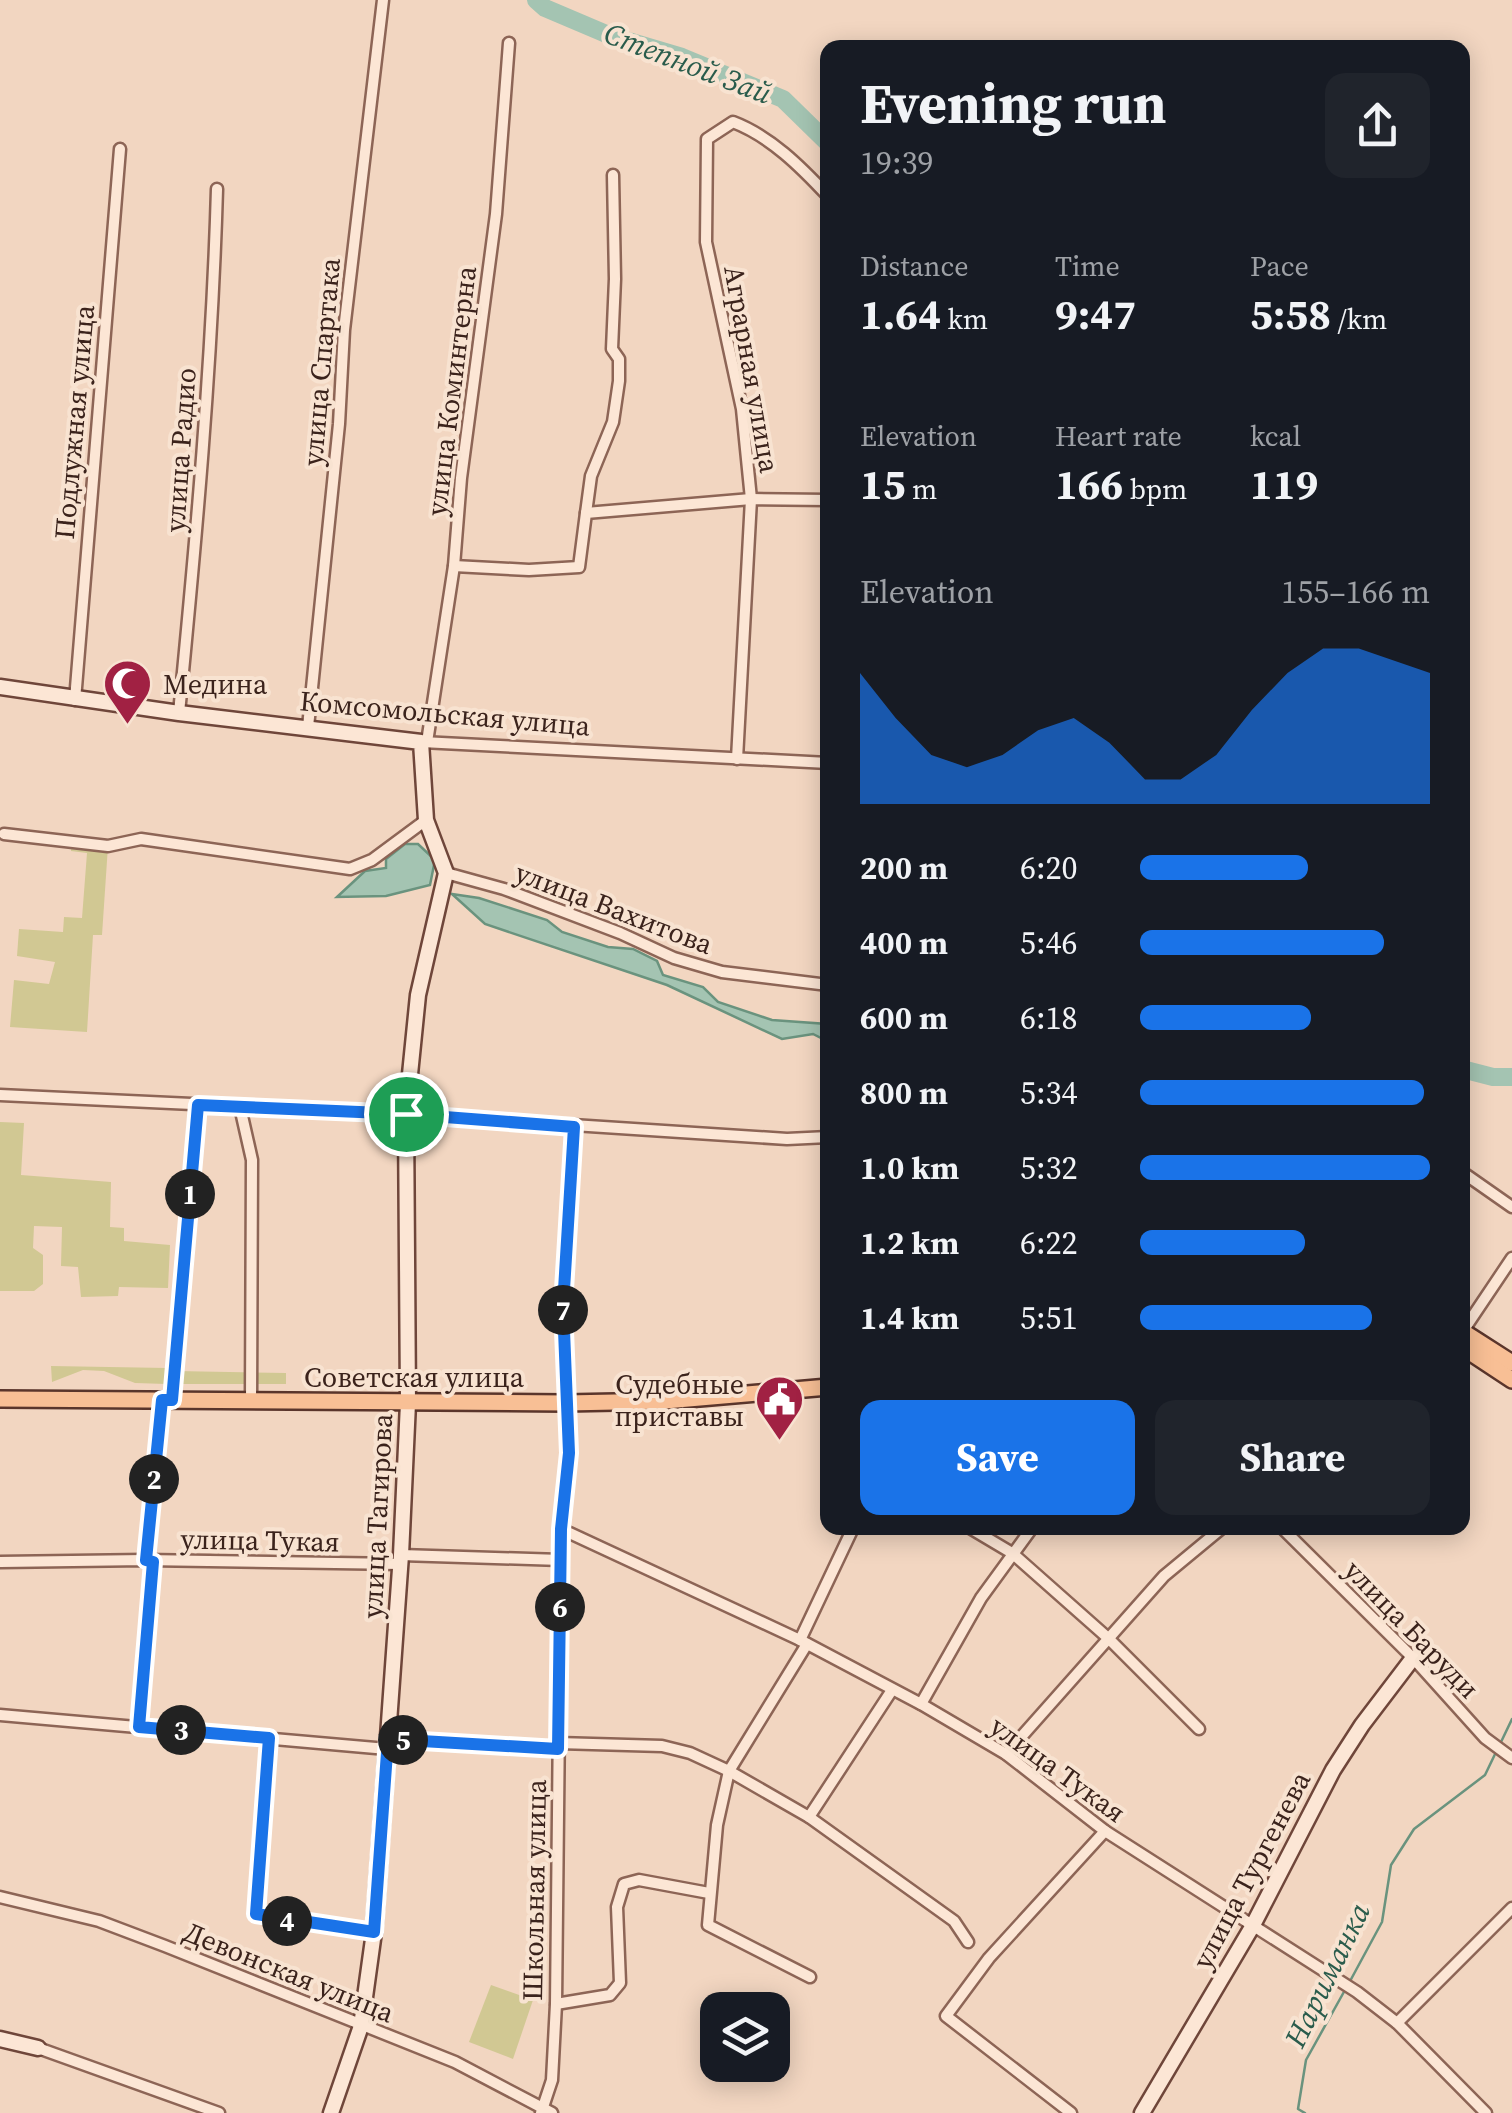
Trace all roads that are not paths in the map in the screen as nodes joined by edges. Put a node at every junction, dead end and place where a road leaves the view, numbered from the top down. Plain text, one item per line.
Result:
1 (382, 0) edge
2 (509, 44) dead end
3 (120, 149) dead end
4 (612, 175) dead end
5 (820, 188) edge
6 (218, 189) dead end
7 (751, 498) junction
8 (820, 500) edge
9 (586, 513) junction
10 (454, 566) junction
11 (0, 687) edge
12 (75, 700) junction
13 (179, 714) junction
14 (308, 728) junction
15 (424, 742) junction
16 (737, 760) junction
17 (820, 763) edge
18 (426, 820) junction
19 (4, 834) dead end
20 (446, 873) junction
21 (820, 985) edge
22 (0, 1095) edge
23 (198, 1105) junction
24 (240, 1107) junction
25 (406, 1114) junction
26 (574, 1127) junction
27 (820, 1137) edge
28 (1470, 1178) edge
29 (1512, 1207) edge
30 (1512, 1258) edge
31 (1470, 1321) edge
32 (1470, 1336) edge
33 (1470, 1353) edge
34 (1512, 1364) edge
35 (1512, 1380) edge
36 (820, 1389) edge
37 (0, 1400) edge
38 (167, 1400) junction
39 (251, 1402) junction
40 (408, 1403) junction
41 (566, 1403) junction
42 (561, 1529) junction
43 (850, 1535) edge
44 (982, 1535) edge
45 (1026, 1535) edge
46 (1214, 1535) edge
47 (1289, 1535) edge
48 (1012, 1553) junction
49 (401, 1560) junction
50 (560, 1560) junction
51 (149, 1561) junction
52 (0, 1562) edge
53 (1108, 1638) junction
54 (804, 1642) junction
55 (1413, 1658) junction
56 (892, 1690) junction
57 (921, 1704) junction
58 (0, 1715) edge
59 (139, 1727) junction
60 (1199, 1729) dead end
61 (269, 1738) junction
62 (387, 1744) junction
63 (558, 1746) junction
64 (1006, 1754) junction
65 (1512, 1758) edge
66 (729, 1771) junction
67 (808, 1817) junction
68 (1105, 1831) junction
69 (709, 1893) junction
70 (0, 1897) edge
71 (1512, 1908) edge
72 (1252, 1927) junction
73 (374, 1932) junction
74 (968, 1942) dead end
75 (810, 1978) dead end
76 (556, 2004) junction
77 (1397, 2023) junction
78 (361, 2026) junction
79 (0, 2039) edge
80 (38, 2048) joint
81 (546, 2111) edge
82 (218, 2113) edge
83 (331, 2113) edge
84 (1071, 2113) edge
85 (1142, 2113) edge
86 (1486, 2113) edge

1 - 14 street, улица Спартака
2 - 10 street, улица Коминтерна
3 - 12 street, Подлужная улица
4 - 9 street
5 - 7 street, Аграрная улица
6 - 13 street, улица Радио
7 - 8 street
7 - 9 street
7 - 16 street, Аграрная улица
9 - 10 street
10 - 15 street, улица Коминтерна
11 - 12 street, Комсомольская улица
12 - 13 street, Комсомольская улица
13 - 14 street, Комсомольская улица
14 - 15 street, Комсомольская улица
15 - 16 street, Комсомольская улица
15 - 18 street
16 - 17 street, Комсомольская улица
18 - 19 street
18 - 20 street
20 - 21 street, улица Вахитова
20 - 25 street, улица Тагирова
22 - 23 street
23 - 24 street
23 - 38 street
24 - 25 street
24 - 39 street
25 - 26 street
25 - 40 street, улица Тагирова
26 - 27 street
26 - 41 street, Школьная улица
28 - 29 street
30 - 31 street
32 - 34 main road
33 - 35 main road
36 - 41 main road, Советская улица
37 - 38 main road, Советская улица
38 - 39 main road, Советская улица
38 - 51 street
39 - 40 main road, Советская улица
40 - 41 main road, Советская улица
40 - 49 street, улица Тагирова
41 - 42 street, Школьная улица
42 - 50 street, Школьная улица
42 - 54 street, улица Тукая
43 - 54 street
44 - 48 street
45 - 48 street
46 - 53 street
47 - 55 street, улица Баруди
48 - 53 street
48 - 57 street
49 - 50 street, улица Тукая
49 - 51 street, улица Тукая
49 - 62 street, улица Тагирова
50 - 63 street, Школьная улица
51 - 52 street, улица Тукая
51 - 59 street
53 - 60 street
53 - 64 street
54 - 56 street, улица Тукая
54 - 66 street
55 - 65 street, улица Баруди
55 - 72 street, улица Тургенева
56 - 57 street, улица Тукая
56 - 67 street
57 - 64 street, улица Тукая
58 - 59 street
59 - 61 street
61 - 62 street
61 - 73 street
62 - 63 street
62 - 73 street, улица Тагирова
63 - 66 street
63 - 76 street, Школьная улица
64 - 68 street, улица Тукая
66 - 67 street
66 - 69 street
67 - 74 street
68 - 72 street, улица Тукая
68 - 84 street
69 - 75 street
69 - 76 street
70 - 78 street, Девонская улица
71 - 77 street
72 - 77 street, улица Тукая
72 - 85 street, улица Тургенева
73 - 78 street, улица Тагирова
76 - 81 street, Школьная улица
77 - 86 street, улица Тукая
78 - 81 street, Девонская улица
78 - 83 street, улица Тагирова
79 - 80 street
80 - 82 street

